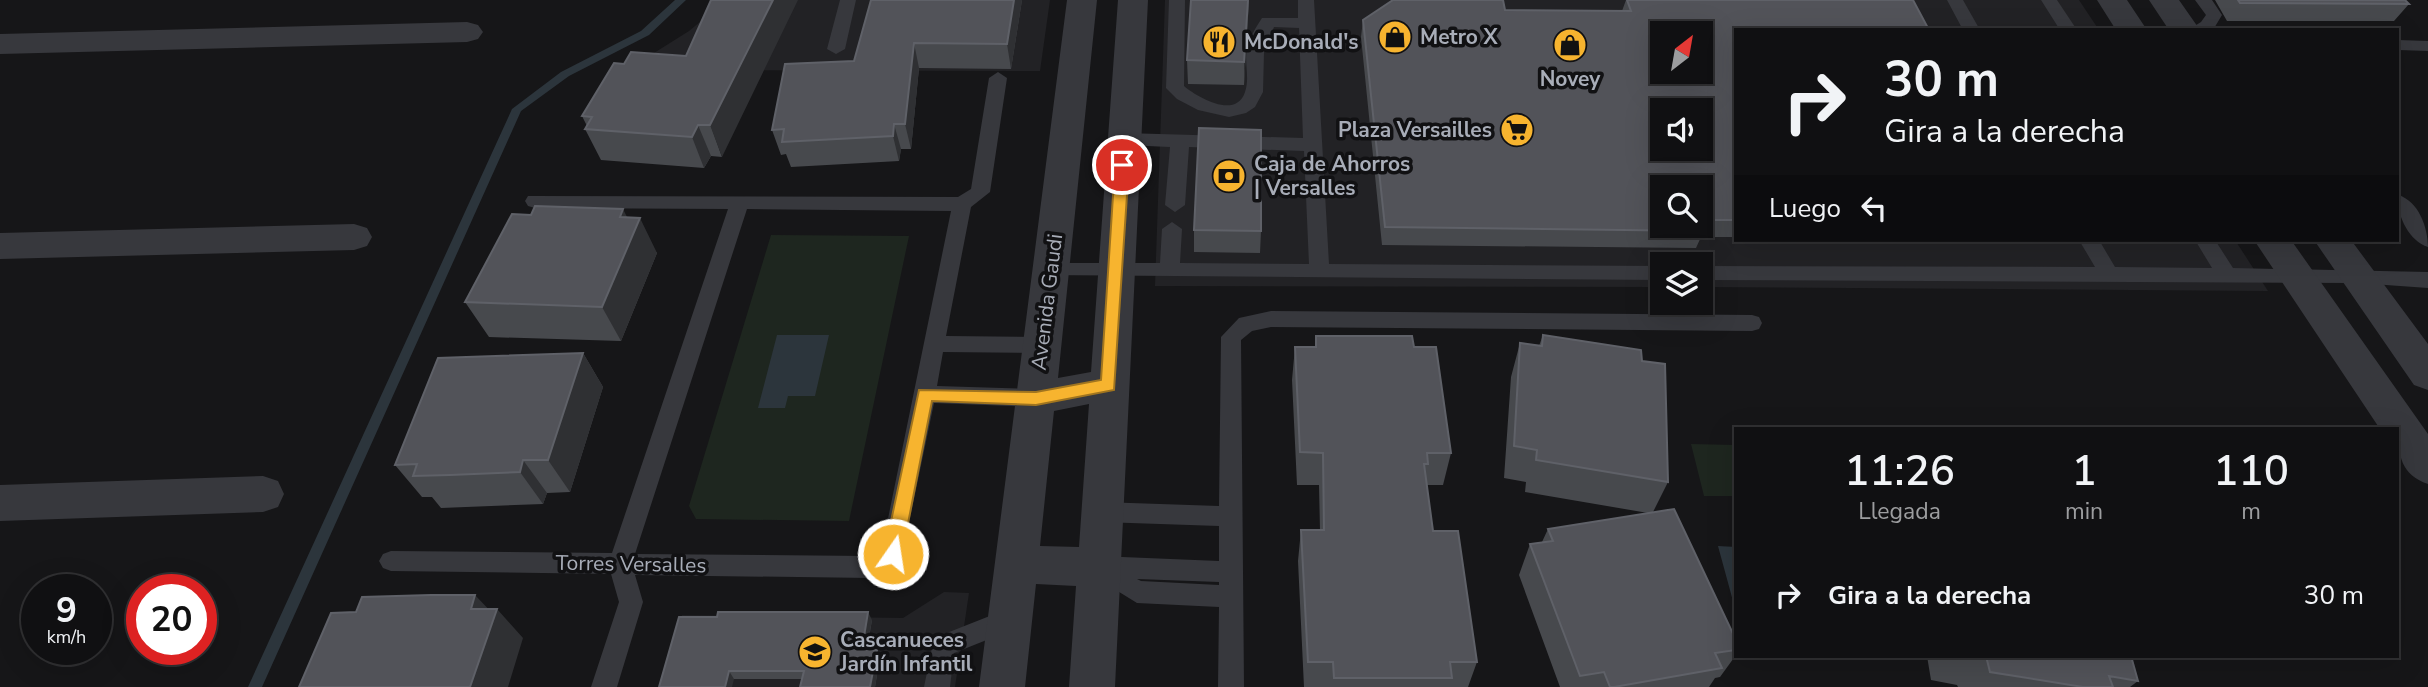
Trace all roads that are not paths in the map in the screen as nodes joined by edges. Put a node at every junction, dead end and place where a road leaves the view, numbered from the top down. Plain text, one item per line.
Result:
1 (848, 0) edge
2 (1082, 0) edge
3 (1133, 0) edge
4 (1177, 0) edge
5 (1306, 0) edge
6 (1955, 0) edge
7 (2049, 0) edge
8 (2112, 0) edge
9 (2164, 0) edge
10 (2203, 0) edge
11 (1307, 23) junction
12 (1971, 28) edge
13 (2068, 28) edge
14 (2131, 28) edge
15 (2184, 28) edge
16 (2202, 28) edge
17 (467, 32) dead end
18 (0, 44) edge
19 (2399, 45) edge
20 (2428, 46) edge
21 (836, 49) dead end
22 (998, 78) dead end
23 (1124, 139) junction
24 (1180, 141) junction
25 (1314, 145) junction
26 (535, 201) dead end
27 (738, 204) junction
28 (962, 204) junction
29 (1175, 205) dead end
30 (2399, 207) edge
31 (1172, 229) dead end
32 (355, 237) dead end
33 (2428, 240) edge
34 (2090, 242) edge
35 (2206, 242) edge
36 (2273, 242) edge
37 (2333, 242) edge
38 (0, 246) edge
39 (1050, 270) junction
40 (1115, 271) junction
41 (1170, 271) junction
42 (1319, 271) junction
43 (1650, 273) edge
44 (1713, 273) edge
45 (2109, 275) junction
46 (2228, 276) junction
47 (2296, 276) junction
48 (2358, 276) junction
49 (2428, 280) edge
50 (1752, 323) dead end
51 (936, 338) junction
52 (1043, 338) junction
53 (2428, 373) edge
54 (1109, 385) junction
55 (925, 394) junction
56 (1036, 398) junction
57 (2428, 467) edge
58 (263, 494) dead end
59 (0, 503) edge
60 (1101, 512) junction
61 (1231, 516) junction
62 (391, 561) dead end
63 (620, 564) junction
64 (1017, 564) junction
65 (1098, 567) junction
66 (1232, 572) junction
67 (1231, 597) junction
68 (1010, 619) junction
69 (604, 687) edge
70 (937, 687) edge
71 (1002, 687) edge
72 (1092, 687) edge
73 (1231, 687) edge

1 - 21 lane
2 - 39 street, Avenida Gaudi
3 - 23 street
4 - 11 lane
5 - 11 lane
6 - 12 lane
7 - 13 lane
8 - 14 street
9 - 15 street
10 - 16 lane
11 - 25 lane
17 - 18 street
19 - 20 lane
22 - 28 lane
23 - 24 lane
23 - 40 street
24 - 25 lane
24 - 29 lane
25 - 42 lane
26 - 27 lane
27 - 28 lane
27 - 63 lane
28 - 51 lane
30 - 33 lane
31 - 41 lane
32 - 38 street
34 - 45 lane
35 - 46 lane
36 - 47 street
37 - 48 street
39 - 40 lane
39 - 52 street, Avenida Gaudi
40 - 41 lane
40 - 54 street
41 - 42 lane
42 - 43 lane
44 - 45 lane
45 - 46 lane
46 - 47 lane
47 - 48 lane
47 - 57 street
48 - 49 lane
48 - 53 street
50 - 61 lane
51 - 52 lane
51 - 55 lane
52 - 56 street, Avenida Gaudi
54 - 56 street
54 - 60 street
55 - 56 lane
55 - 63 lane, Torres Versalles
56 - 64 street, Avenida Gaudi
58 - 59 street
60 - 61 lane
60 - 65 street
61 - 66 lane
62 - 63 lane, Torres Versalles
63 - 69 lane
64 - 65 street
64 - 68 street, Avenida Gaudi
65 - 66 lane
65 - 67 lane
65 - 72 street
66 - 67 lane
67 - 73 lane
68 - 70 lane
68 - 71 street, Avenida Gaudi

